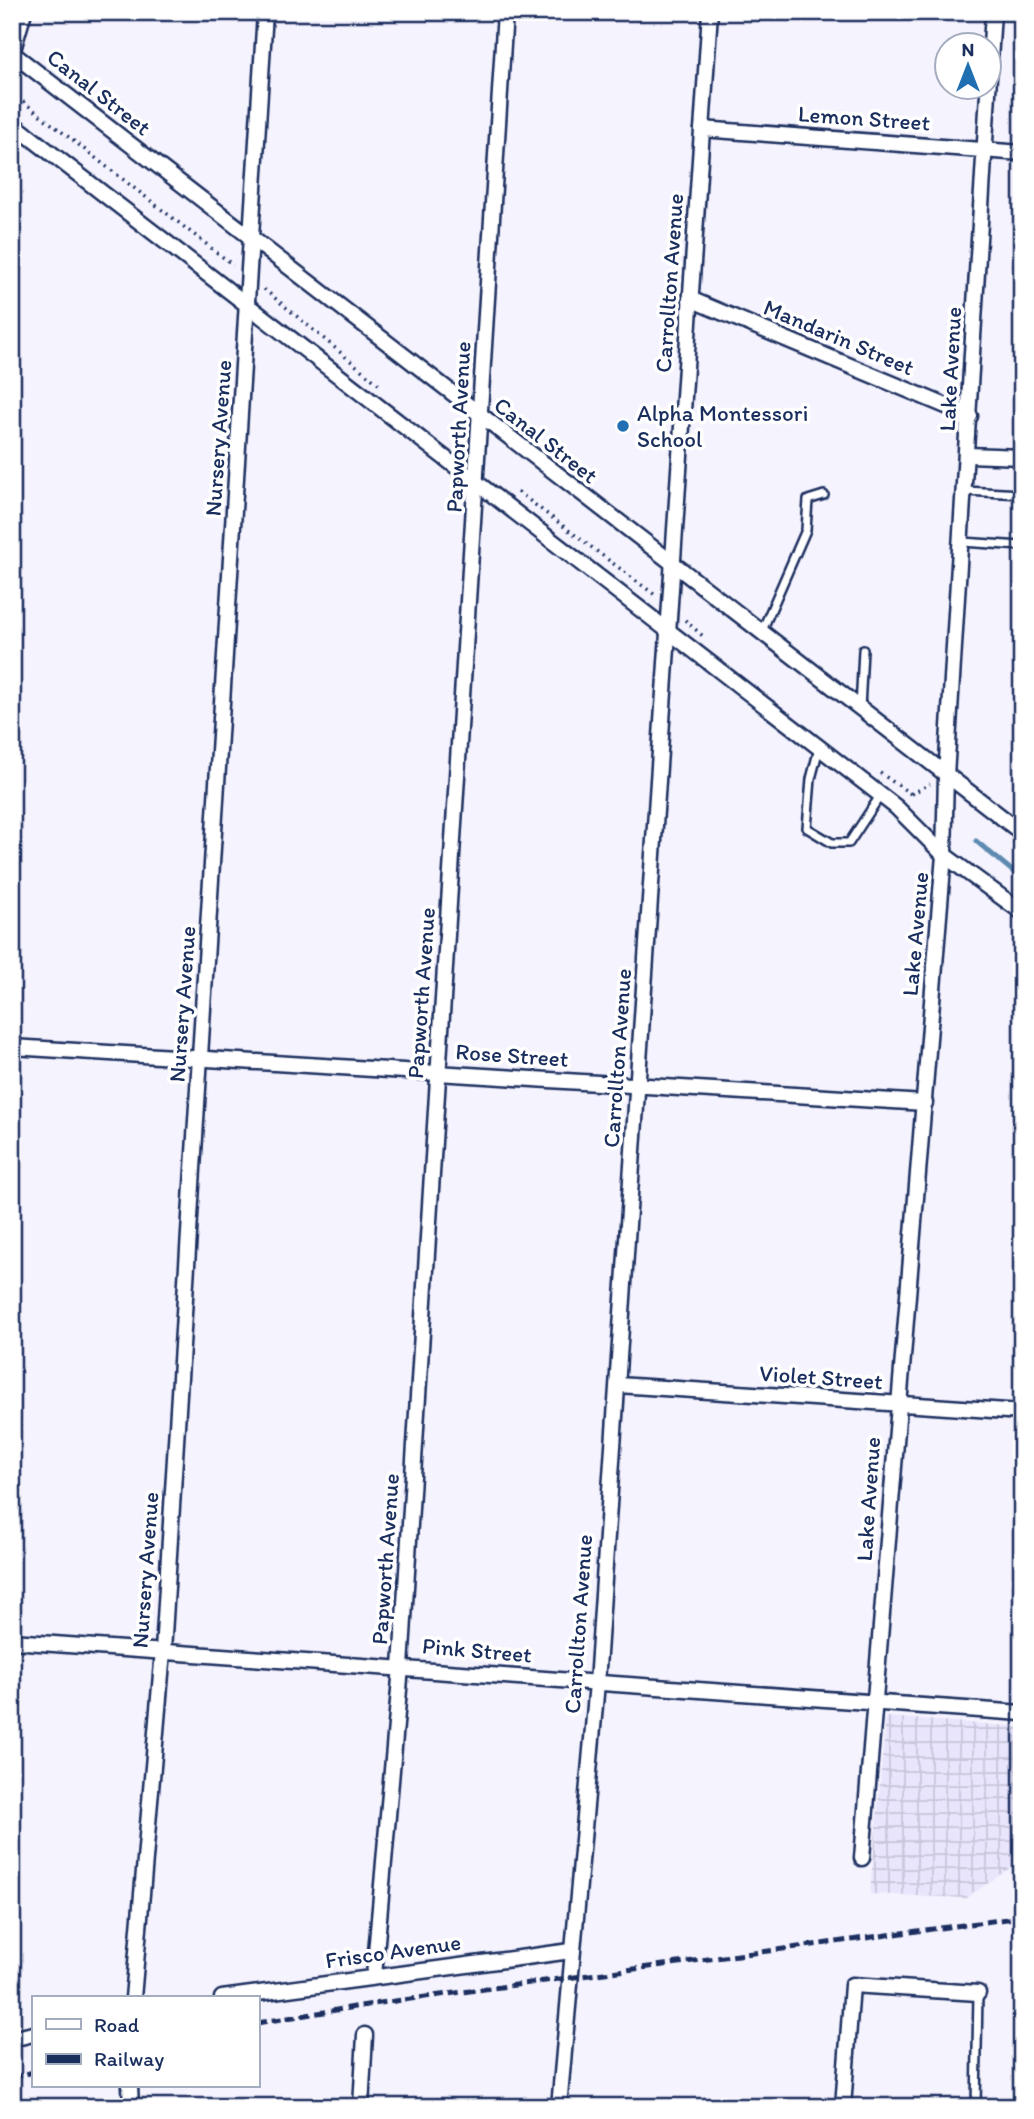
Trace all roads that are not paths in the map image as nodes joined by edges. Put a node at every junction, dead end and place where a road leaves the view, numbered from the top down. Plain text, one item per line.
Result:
1 (24, 12) edge
2 (265, 12) edge
3 (505, 12) edge
4 (710, 12) edge
5 (993, 12) edge
6 (12, 53) edge
7 (12, 123) edge
8 (702, 129) junction
9 (985, 150) junction
10 (1022, 153) edge
11 (253, 239) junction
12 (690, 299) junction
13 (248, 306) junction
14 (970, 416) junction
15 (481, 418) junction
16 (968, 454) junction
17 (1022, 457) edge
18 (477, 483) junction
19 (965, 491) junction
20 (1022, 494) edge
21 (824, 495) dead end
22 (962, 542) junction
23 (1022, 546) edge
24 (673, 567) junction
25 (669, 632) junction
26 (761, 634) junction
27 (863, 650) dead end
28 (860, 710) junction
29 (819, 748) junction
30 (946, 776) junction
31 (880, 796) junction
32 (1022, 833) edge
33 (944, 855) junction
34 (1022, 912) edge
35 (12, 1047) edge
36 (202, 1059) junction
37 (438, 1073) junction
38 (638, 1086) junction
39 (925, 1103) junction
40 (618, 1385) junction
41 (898, 1405) junction
42 (1022, 1412) edge
43 (12, 1641) edge
44 (163, 1651) junction
45 (401, 1667) junction
46 (597, 1683) junction
47 (876, 1703) junction
48 (1022, 1713) edge
49 (862, 1858) dead end
50 (571, 1951) junction
51 (374, 1976) junction
52 (978, 1993) joint
53 (133, 1996) edge
54 (236, 1996) edge
55 (32, 2034) edge
56 (365, 2035) dead end
57 (12, 2039) edge
58 (130, 2088) edge
59 (131, 2107) edge
60 (361, 2107) edge
61 (559, 2107) edge
62 (843, 2107) edge
63 (976, 2107) edge

1 - 6 street
2 - 11 street, Nursery Avenue
3 - 15 street, Papworth Avenue
4 - 8 street, Carrollton Avenue
5 - 9 street, Lake Avenue
6 - 11 street, Canal Street
7 - 13 street
8 - 9 street, Lemon Street
8 - 12 street, Carrollton Avenue
9 - 10 street, Lemon Street
9 - 14 street, Lake Avenue
11 - 13 street, Nursery Avenue
11 - 15 street, Canal Street
12 - 14 street, Mandarin Street
12 - 24 street, Carrollton Avenue
13 - 18 street
13 - 36 street, Nursery Avenue
14 - 16 street, Lake Avenue
15 - 18 street, Papworth Avenue
15 - 24 street, Canal Street
16 - 17 street
16 - 19 street, Lake Avenue
18 - 25 street
18 - 37 street, Papworth Avenue
19 - 20 lane
19 - 22 street, Lake Avenue
21 - 26 lane
22 - 23 lane
22 - 30 street, Lake Avenue
24 - 25 street, Carrollton Avenue
24 - 26 street, Canal Street
25 - 29 street
25 - 38 street, Carrollton Avenue
26 - 28 street, Canal Street
27 - 28 lane
28 - 30 street, Canal Street
29 - 31 street
29 - 31 lane
30 - 32 street, Canal Street
30 - 33 street, Lake Avenue
31 - 33 street
33 - 34 street
33 - 39 street, Lake Avenue
35 - 36 street, Rose Street
36 - 37 street, Rose Street
36 - 44 street, Nursery Avenue
37 - 38 street, Rose Street
37 - 45 street, Papworth Avenue
38 - 39 street, Rose Street
38 - 40 street, Carrollton Avenue
39 - 41 street, Lake Avenue
40 - 41 street, Violet Street
40 - 46 street, Carrollton Avenue
41 - 42 street, Violet Street
41 - 47 street, Lake Avenue
43 - 44 street, Pink Street
44 - 45 street, Pink Street
44 - 53 street, Nursery Avenue
45 - 46 street, Pink Street
45 - 51 street, Papworth Avenue
46 - 47 street, Pink Street
46 - 50 street, Carrollton Avenue
47 - 48 street, Pink Street
47 - 49 street, Lake Avenue
50 - 51 street, Frisco Avenue
50 - 61 street, Carrollton Avenue
51 - 54 street, Frisco Avenue
52 - 62 street
52 - 63 lane
55 - 57 street
56 - 60 street
58 - 59 street

